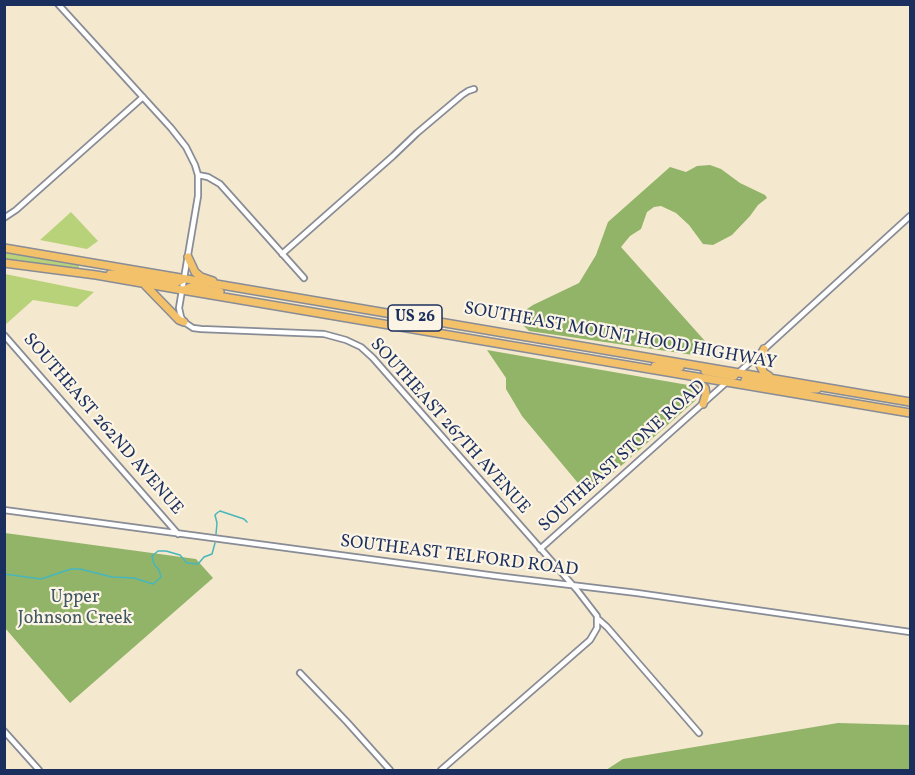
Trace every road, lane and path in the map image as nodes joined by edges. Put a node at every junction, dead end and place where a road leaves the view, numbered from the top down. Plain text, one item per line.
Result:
1 (58, 4) edge
2 (474, 89) dead end
3 (143, 97) junction
4 (198, 175) junction
5 (910, 216) edge
6 (4, 218) edge
7 (4, 248) edge
8 (282, 254) junction
9 (188, 257) junction
10 (4, 263) edge
11 (96, 275) junction
12 (184, 279) junction
13 (304, 279) dead end
14 (144, 283) junction
15 (230, 286) junction
16 (182, 291) junction
17 (273, 294) junction
18 (184, 322) junction
19 (4, 335) edge
20 (764, 349) junction
21 (646, 368) junction
22 (690, 375) junction
23 (733, 377) junction
24 (771, 378) junction
25 (828, 387) junction
26 (910, 402) edge
27 (704, 404) junction
28 (910, 413) edge
29 (4, 510) edge
30 (178, 534) junction
31 (540, 549) junction
32 (572, 585) junction
33 (597, 619) junction
34 (910, 632) edge
35 (300, 673) dead end
36 (4, 731) edge
37 (699, 733) dead end
38 (39, 771) edge
39 (390, 771) edge
40 (441, 771) edge

1 - 3 street
2 - 8 street
3 - 4 street
3 - 6 street
4 - 8 street
4 - 9 street
5 - 20 street, SOUTHEAST STONE ROAD
7 - 12 highway, SOUTHEAST MOUNT HOOD HIGHWAY / US 26
8 - 13 street
9 - 12 street
9 - 15 highway
10 - 11 highway, SOUTHEAST MOUNT HOOD HIGHWAY / US 26
11 - 12 highway
11 - 14 highway, SOUTHEAST MOUNT HOOD HIGHWAY / US 26
12 - 15 highway, SOUTHEAST MOUNT HOOD HIGHWAY / US 26
12 - 16 street
14 - 16 highway, SOUTHEAST MOUNT HOOD HIGHWAY / US 26
14 - 18 highway
15 - 17 highway, SOUTHEAST MOUNT HOOD HIGHWAY / US 26
16 - 17 highway
16 - 18 street
16 - 21 highway, SOUTHEAST MOUNT HOOD HIGHWAY / US 26
17 - 23 highway, SOUTHEAST MOUNT HOOD HIGHWAY / US 26
18 - 31 street, SOUTHEAST 267TH AVENUE
19 - 30 street, SOUTHEAST 262ND AVENUE
20 - 23 street, SOUTHEAST STONE ROAD
20 - 24 highway
21 - 22 highway, SOUTHEAST MOUNT HOOD HIGHWAY / US 26
21 - 23 highway
22 - 23 highway, SOUTHEAST MOUNT HOOD HIGHWAY / US 26
22 - 27 highway
23 - 24 highway, SOUTHEAST MOUNT HOOD HIGHWAY / US 26
23 - 25 highway
23 - 27 street, SOUTHEAST STONE ROAD
23 - 28 highway, SOUTHEAST MOUNT HOOD HIGHWAY / US 26
24 - 25 highway, SOUTHEAST MOUNT HOOD HIGHWAY / US 26
25 - 26 highway, SOUTHEAST MOUNT HOOD HIGHWAY / US 26
27 - 31 street, SOUTHEAST STONE ROAD
29 - 30 street, SOUTHEAST TELFORD ROAD
30 - 32 street, SOUTHEAST TELFORD ROAD
31 - 32 street, SOUTHEAST 267TH AVENUE
32 - 33 street, SOUTHEAST 267TH AVENUE
32 - 34 street, SOUTHEAST TELFORD ROAD
33 - 37 street
33 - 40 street
35 - 39 street
36 - 38 street

